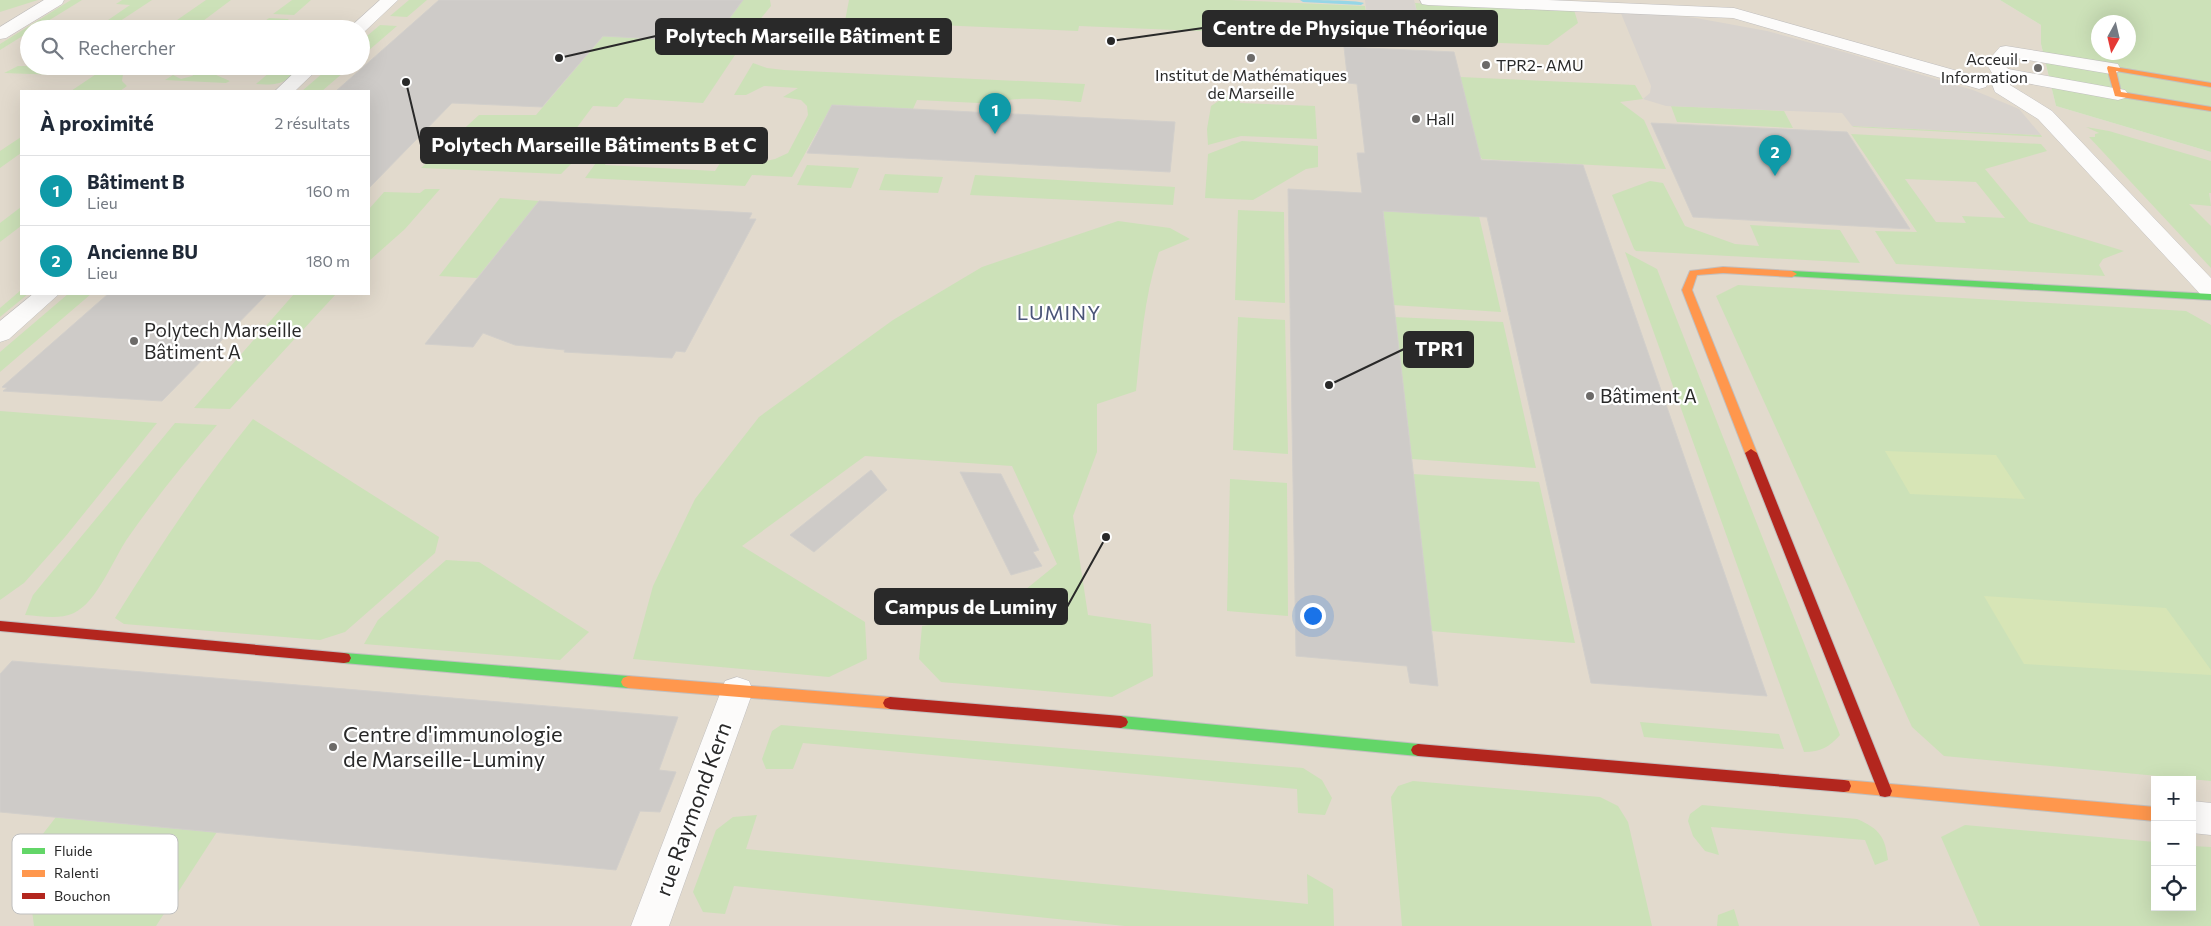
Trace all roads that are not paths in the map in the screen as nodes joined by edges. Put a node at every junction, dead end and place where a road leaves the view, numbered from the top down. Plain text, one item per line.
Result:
1 (56, 0) edge
2 (390, 0) edge
3 (1428, 0) edge
4 (23, 20) edge
5 (367, 20) edge
6 (20, 22) edge
7 (0, 34) edge
8 (2110, 68) junction
9 (2001, 73) junction
10 (302, 75) edge
11 (1979, 83) dead end
12 (2211, 85) edge
13 (285, 90) edge
14 (2118, 94) junction
15 (2211, 109) edge
16 (2211, 292) edge
17 (46, 295) edge
18 (2211, 297) edge
19 (0, 334) edge
20 (0, 626) edge
21 (737, 691) junction
22 (1885, 791) junction
23 (2151, 814) edge
24 (2196, 817) edge
25 (2211, 819) edge
26 (650, 926) edge

1 - 4 street
2 - 5 street
3 - 11 street
6 - 7 street
8 - 9 street
8 - 12 street
8 - 14 street
9 - 14 street
9 - 16 street
10 - 13 street
14 - 15 street
17 - 19 street
18 - 22 street
20 - 21 street
21 - 22 street
21 - 26 street, rue Raymond Kern
22 - 23 street
24 - 25 street

